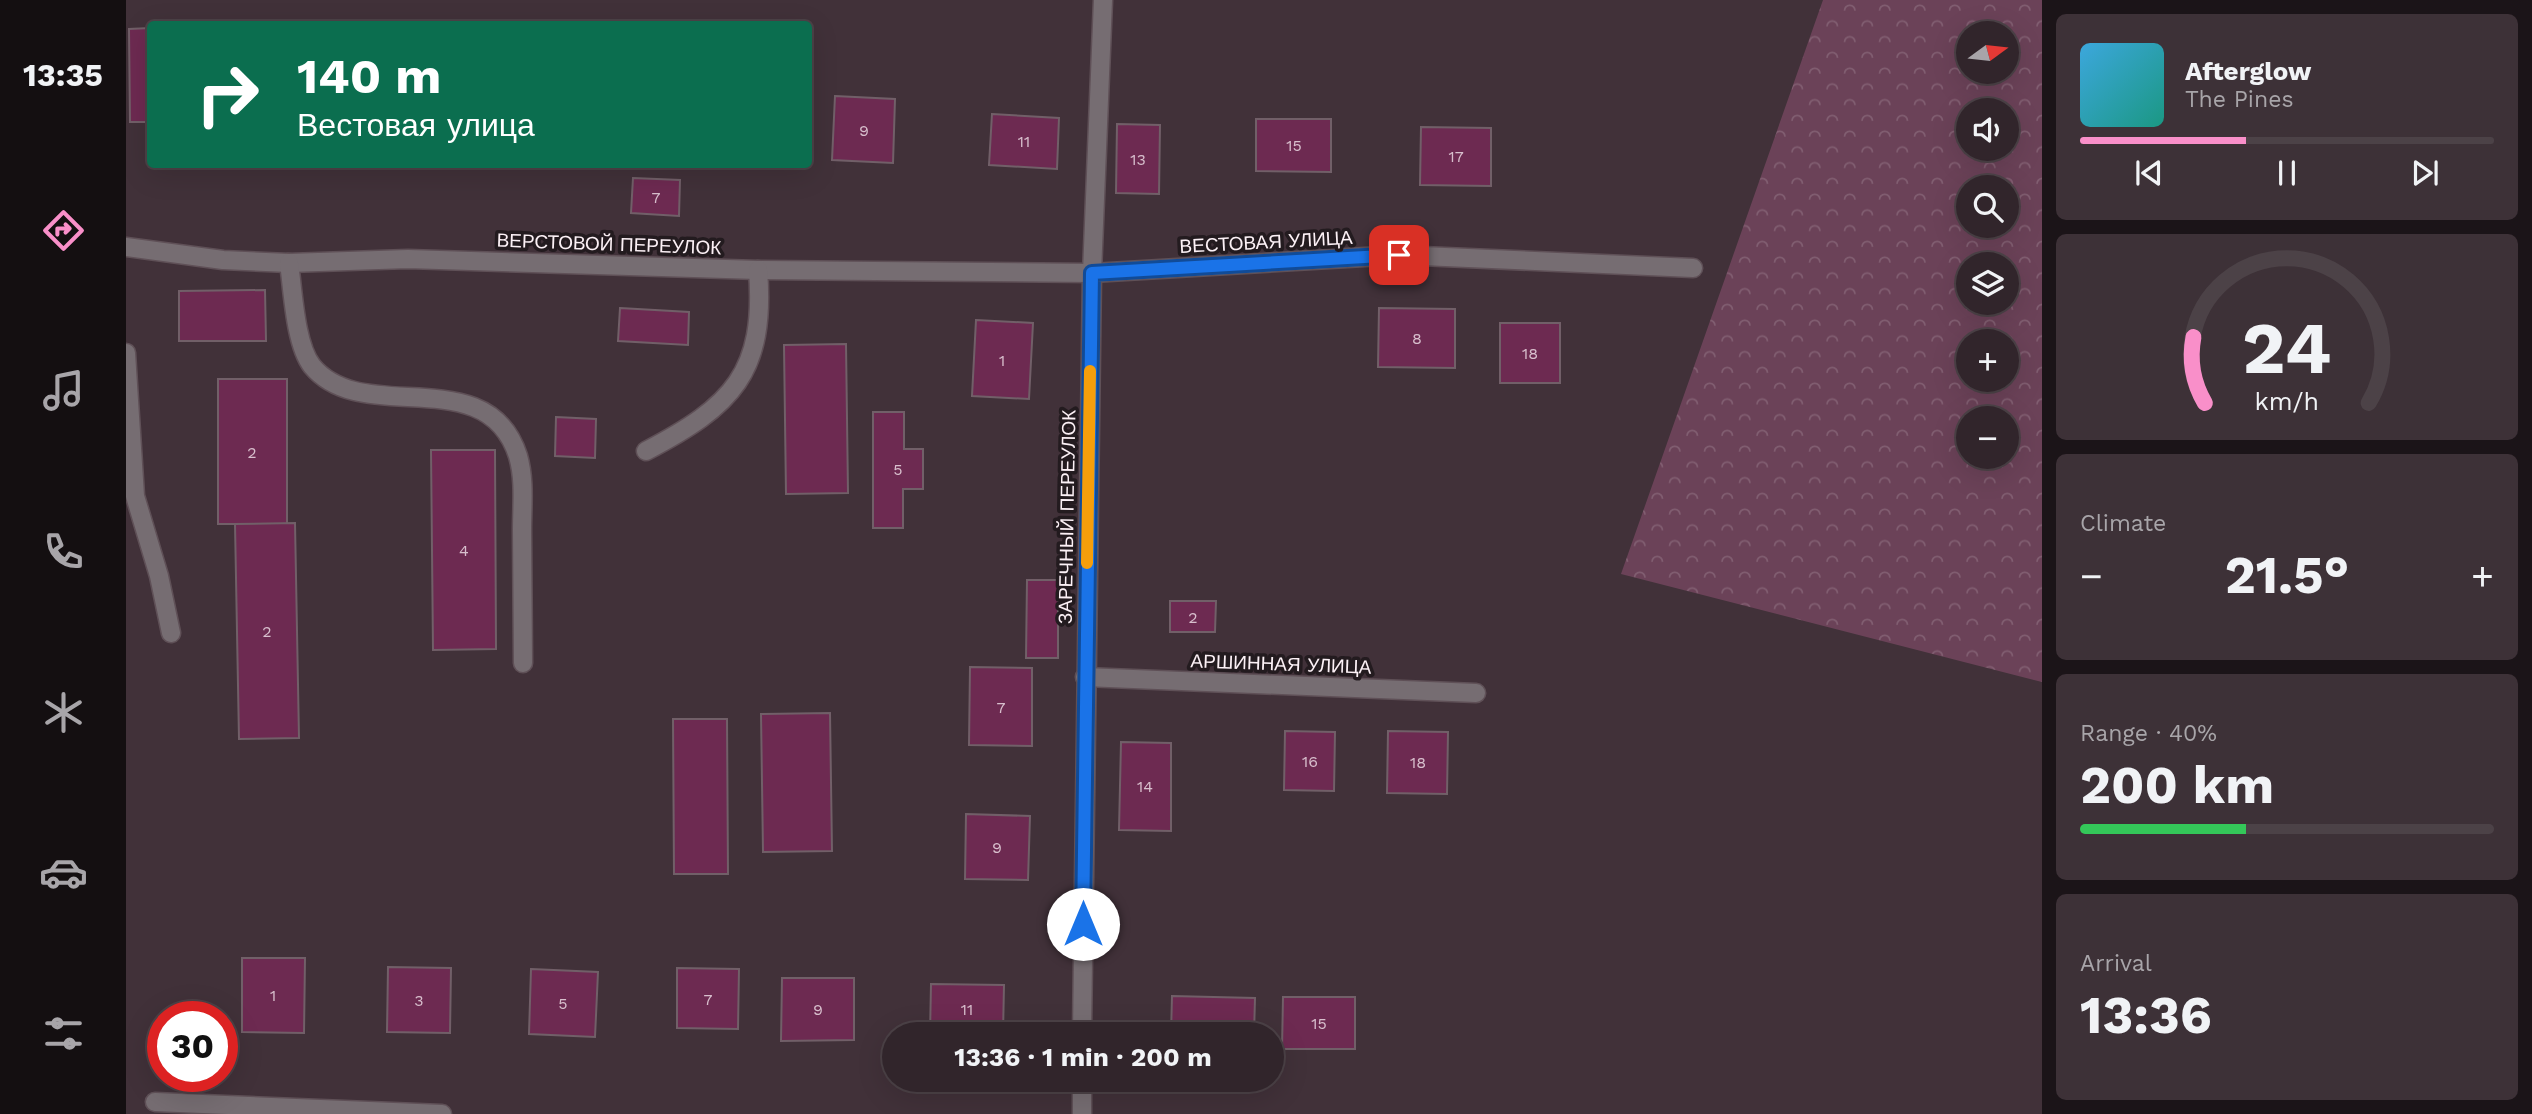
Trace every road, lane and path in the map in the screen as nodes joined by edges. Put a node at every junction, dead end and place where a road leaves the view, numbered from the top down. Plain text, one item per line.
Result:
1 (1103, 0) edge
2 (126, 247) edge
3 (289, 263) junction
4 (1693, 268) dead end
5 (758, 270) junction
6 (1092, 273) junction
7 (126, 353) edge
8 (646, 451) dead end
9 (171, 633) dead end
10 (523, 663) dead end
11 (1085, 677) junction
12 (1476, 693) dead end
13 (1083, 1022) edge
14 (1082, 1092) edge
15 (155, 1102) dead end
16 (442, 1114) edge
17 (1082, 1114) edge

1 - 6 street, ЗАРЕЧНЫЙ ПЕРЕУЛОК
2 - 3 street, ВЕРСТОВОЙ ПЕРЕУЛОК
3 - 5 street, ВЕРСТОВОЙ ПЕРЕУЛОК
3 - 10 street
4 - 6 street, ВЕСТОВАЯ УЛИЦА
5 - 6 street, ВЕРСТОВОЙ ПЕРЕУЛОК
5 - 8 street
6 - 11 street, ЗАРЕЧНЫЙ ПЕРЕУЛОК
7 - 9 street
11 - 12 street, АРШИННАЯ УЛИЦА
11 - 13 street, ЗАРЕЧНЫЙ ПЕРЕУЛОК
14 - 17 street
15 - 16 street

